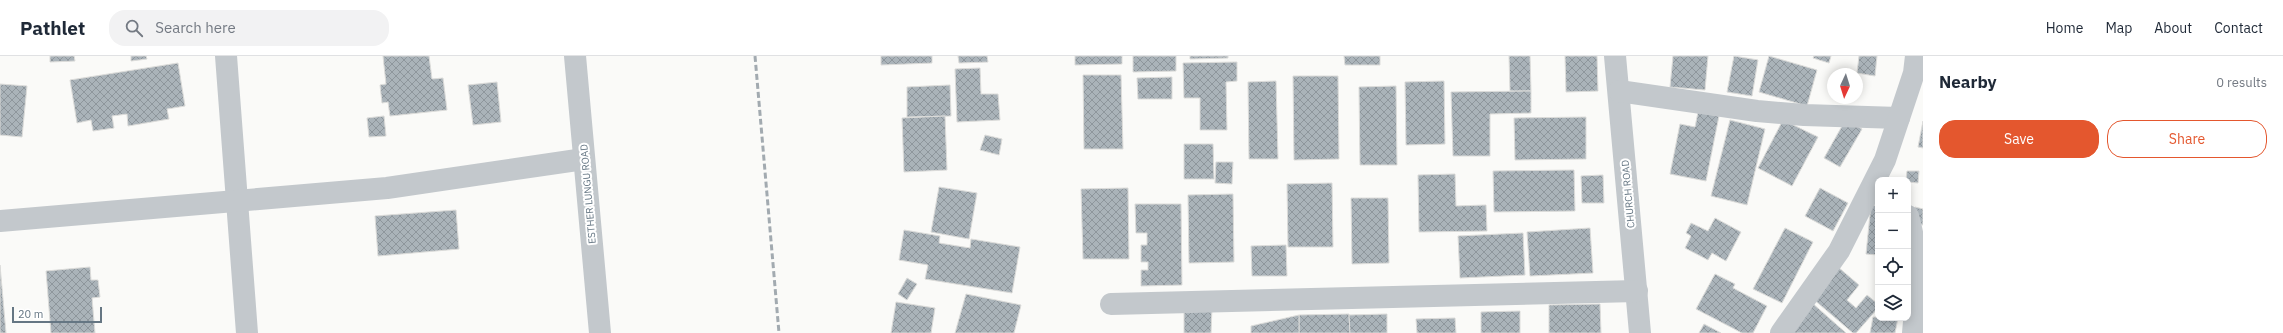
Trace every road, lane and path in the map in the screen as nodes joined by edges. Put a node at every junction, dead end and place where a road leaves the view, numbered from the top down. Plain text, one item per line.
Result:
1 (226, 56) edge
2 (576, 56) edge
3 (1615, 56) edge
4 (1916, 56) edge
5 (1619, 91) junction
6 (1899, 118) junction
7 (584, 159) junction
8 (1881, 176) edge
9 (238, 199) junction
10 (0, 221) edge
11 (1911, 229) edge
12 (1637, 291) junction
13 (1111, 304) dead end
14 (247, 333) edge
15 (600, 333) edge
16 (1640, 333) edge
17 (1781, 333) edge
18 (1913, 333) edge

1 - 9 street
2 - 7 street, ESTHER LUNGU ROAD
3 - 5 street, CHURCH ROAD
4 - 6 street
5 - 6 street
5 - 12 street, CHURCH ROAD
6 - 8 street
7 - 9 street
7 - 15 street, ESTHER LUNGU ROAD
8 - 17 street
9 - 10 street
9 - 14 street
11 - 18 street
12 - 13 street
12 - 16 street, CHURCH ROAD

